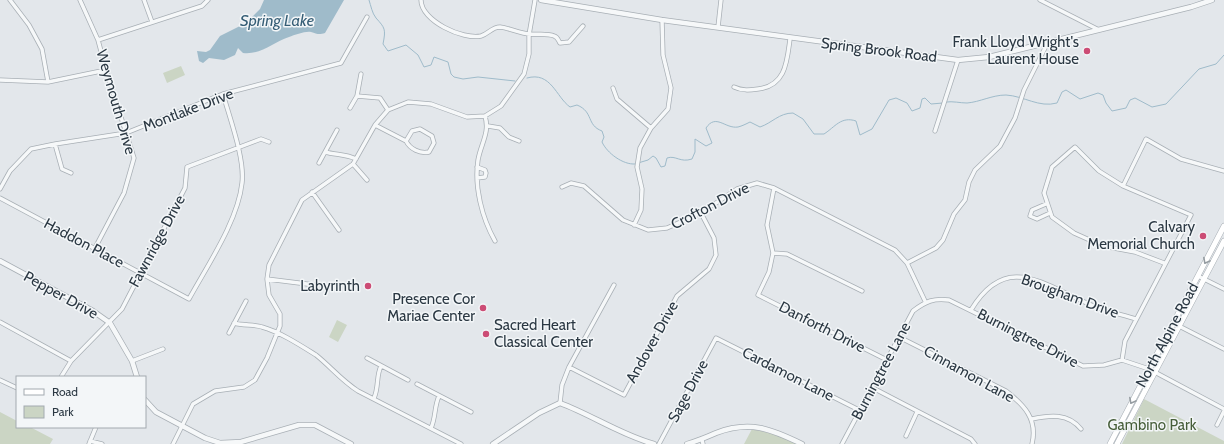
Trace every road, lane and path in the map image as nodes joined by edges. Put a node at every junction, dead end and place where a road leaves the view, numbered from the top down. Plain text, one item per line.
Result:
1 (10, 0) edge
2 (80, 0) edge
3 (144, 0) edge
4 (208, 0) edge
5 (421, 0) edge
6 (535, 0) edge
7 (541, 0) edge
8 (721, 0) edge
9 (1040, 0) edge
10 (1212, 0) edge
11 (367, 17) dead end
12 (662, 20) junction
13 (152, 22) junction
14 (583, 26) dead end
15 (718, 27) junction
16 (1097, 29) junction
17 (529, 34) junction
18 (790, 38) junction
19 (98, 40) junction
20 (1048, 42) junction
21 (958, 60) junction
22 (106, 70) junction
23 (361, 74) dead end
24 (0, 80) edge
25 (48, 82) junction
26 (734, 87) dead end
27 (613, 88) dead end
28 (223, 94) junction
29 (357, 96) junction
30 (350, 108) dead end
31 (388, 110) junction
32 (485, 116) junction
33 (375, 125) junction
34 (488, 126) junction
35 (651, 128) junction
36 (337, 130) dead end
37 (935, 131) dead end
38 (126, 133) junction
39 (406, 141) junction
40 (519, 141) dead end
41 (269, 142) dead end
42 (55, 144) junction
43 (238, 146) junction
44 (325, 152) junction
45 (356, 159) junction
46 (318, 163) dead end
47 (353, 164) junction
48 (477, 167) junction
49 (1224, 171) edge
50 (71, 173) dead end
51 (477, 178) junction
52 (367, 180) dead end
53 (1123, 186) junction
54 (562, 187) dead end
55 (774, 188) junction
56 (0, 189) edge
57 (312, 192) junction
58 (0, 198) edge
59 (1046, 204) junction
60 (701, 213) junction
61 (1051, 215) junction
62 (634, 226) junction
63 (1224, 226) edge
64 (339, 230) dead end
65 (495, 241) dead end
66 (1224, 241) edge
67 (95, 248) junction
68 (773, 253) junction
69 (0, 261) edge
70 (1164, 262) junction
71 (907, 263) junction
72 (140, 274) junction
73 (1198, 276) junction
74 (267, 279) junction
75 (1204, 279) junction
76 (315, 285) dead end
77 (614, 285) dead end
78 (1224, 289) edge
79 (862, 291) dead end
80 (246, 301) dead end
81 (925, 301) junction
82 (971, 310) junction
83 (1136, 319) junction
84 (0, 322) edge
85 (110, 323) junction
86 (234, 323) junction
87 (1179, 326) junction
88 (229, 333) dead end
89 (278, 334) junction
90 (899, 337) junction
91 (716, 338) joint
92 (163, 349) dead end
93 (1224, 349) edge
94 (367, 358) dead end
95 (887, 360) junction
96 (1122, 360) junction
97 (71, 361) junction
98 (132, 361) junction
99 (381, 366) junction
100 (570, 367) junction
101 (1149, 369) junction
102 (1154, 373) junction
103 (62, 376) edge
104 (137, 376) edge
105 (0, 380) edge
106 (408, 380) dead end
107 (417, 384) dead end
108 (16, 388) edge
109 (873, 388) junction
110 (439, 396) junction
111 (374, 398) junction
112 (146, 401) edge
113 (560, 403) junction
114 (859, 410) junction
115 (1224, 410) edge
116 (471, 412) dead end
117 (917, 412) junction
118 (1032, 418) junction
119 (182, 425) junction
120 (1217, 425) dead end
121 (96, 428) edge
122 (431, 428) junction
123 (1081, 429) dead end
124 (906, 436) dead end
125 (90, 442) edge
126 (500, 442) edge
127 (703, 442) edge
128 (220, 443) edge
129 (102, 444) edge
130 (173, 444) edge
131 (351, 444) edge
132 (461, 444) edge
133 (493, 444) edge
134 (654, 444) edge
135 (659, 444) edge
136 (687, 444) edge
137 (802, 444) edge
138 (842, 444) edge
139 (975, 444) edge
140 (1032, 444) edge
141 (1110, 444) edge
142 (1117, 444) edge

1 - 25 street
2 - 19 street, Weymouth Drive
3 - 13 street
4 - 13 street
5 - 17 street
6 - 17 street
7 - 12 street, Spring Brook Road
8 - 15 street
9 - 16 street
10 - 16 street, Spring Brook Road
11 - 28 street, Montlake Drive
12 - 15 street, Spring Brook Road
12 - 35 street
13 - 19 street
14 - 17 street
15 - 18 street, Spring Brook Road
16 - 20 street, Spring Brook Road
17 - 32 street
18 - 21 street, Spring Brook Road
18 - 26 street
19 - 22 street, Weymouth Drive
20 - 21 street, Spring Brook Road
20 - 71 street
21 - 37 street
22 - 25 street
22 - 38 street, Weymouth Drive
23 - 29 street
24 - 25 street
27 - 35 street
28 - 38 street, Montlake Drive
28 - 43 street
29 - 30 street
29 - 31 street
31 - 32 street
31 - 33 street
32 - 34 street
33 - 39 street
33 - 45 street
34 - 40 street
34 - 48 street
35 - 62 street
36 - 44 street
38 - 42 street, Montlake Drive
38 - 67 street, Weymouth Drive
39 - 39 street
41 - 43 street, Fawnridge Drive
42 - 50 street
42 - 56 street, Montlake Drive
43 - 72 street, Fawnridge Drive
43 - 72 street, Haddon Place
44 - 45 street
44 - 46 street
45 - 47 street
47 - 52 street
47 - 57 street
48 - 51 street
48 - 51 street
49 - 53 street
51 - 65 street
53 - 59 street
53 - 70 street
54 - 62 street, Crofton Drive
55 - 60 street, Crofton Drive
55 - 68 street
55 - 71 street, Crofton Drive
57 - 64 street
57 - 74 street
58 - 67 street, Haddon Place
59 - 61 street
59 - 61 street
60 - 62 street, Crofton Drive
60 - 100 street, Andover Drive
61 - 70 street
63 -> 73 main road, North Alpine Road
66 - 75 main road, North Alpine Road
67 - 72 street, Haddon Place
68 - 79 street
68 - 95 street, Danforth Drive
69 - 85 street, Pepper Drive
70 - 83 street
71 - 81 street, Crofton Drive
72 - 85 street, Fawnridge Drive
73 - 75 street
73 - 101 main road, North Alpine Road
74 - 76 street
74 - 89 street
75 - 78 street
75 - 87 main road, North Alpine Road
77 - 100 street
80 - 86 street
81 - 82 street, Burningtree Drive
81 - 90 street, Burningtree Lane
82 - 83 street, Brougham Drive
82 - 96 street, Burningtree Drive
83 - 96 street
84 - 97 street
85 - 97 street, Fawnridge Drive
85 - 98 street, Pepper Drive
86 - 88 street
86 - 89 street
87 - 93 street
87 - 102 main road, North Alpine Road
89 - 111 street
89 - 119 street
90 - 95 street, Burningtree Lane
90 - 118 street, Cinnamon Lane
91 - 114 street, Cardamon Lane
91 - 135 street, Sage Drive
92 - 98 street
94 - 99 street
95 - 109 street, Burningtree Lane
96 - 101 street
97 - 103 street, Fawnridge Drive
98 - 104 street, Pepper Drive
99 - 106 street
99 - 111 street
100 - 113 street
101 - 102 street
101 -> 141 main road, North Alpine Road
102 - 115 street
102 - 142 main road, North Alpine Road
105 - 108 street
107 - 110 street
109 - 114 street, Burningtree Lane
109 - 117 street
110 - 116 street
110 - 122 street
111 - 122 street
112 - 119 street
113 - 126 street
113 - 134 street
114 - 138 street, Burningtree Lane
115 - 120 street
117 - 124 street
117 - 139 street
118 - 123 street
118 - 140 street
119 - 128 street
119 - 130 street
121 - 125 street
122 - 132 street
125 - 129 street
126 - 133 street
127 - 136 street
127 - 137 street
128 - 131 street

